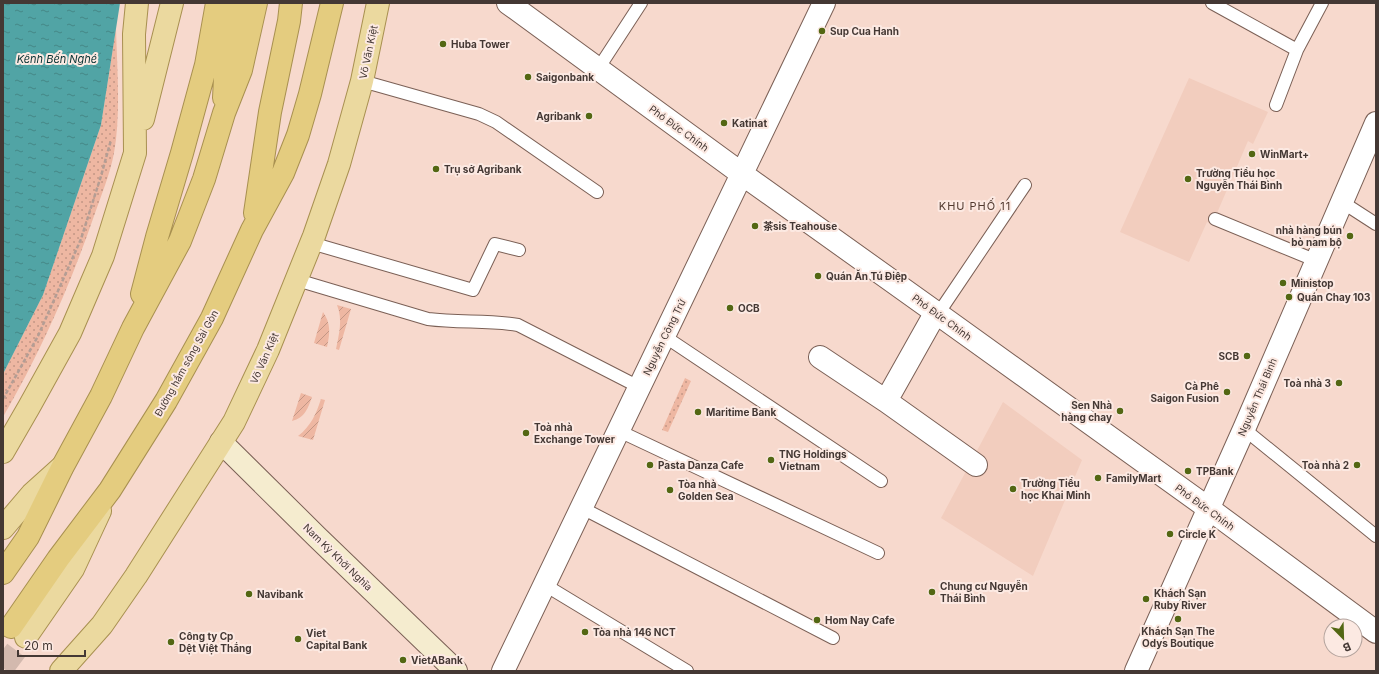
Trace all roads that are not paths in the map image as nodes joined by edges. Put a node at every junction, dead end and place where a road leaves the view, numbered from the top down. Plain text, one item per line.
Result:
1 (137, 3) edge
2 (172, 3) edge
3 (206, 3) edge
4 (218, 3) edge
5 (238, 3) edge
6 (256, 3) edge
7 (291, 3) edge
8 (332, 3) edge
9 (378, 3) edge
10 (508, 3) edge
11 (641, 3) edge
12 (824, 3) edge
13 (1212, 3) edge
14 (1322, 3) edge
15 (1297, 50) junction
16 (200, 64) junction
17 (598, 69) junction
18 (362, 81) junction
19 (1276, 105) dead end
20 (224, 113) junction
21 (1376, 123) edge
22 (135, 153) junction
23 (742, 174) junction
24 (1026, 184) dead end
25 (598, 192) dead end
26 (1342, 202) junction
27 (1215, 218) dead end
28 (1376, 224) edge
29 (252, 230) junction
30 (311, 243) junction
31 (519, 250) dead end
32 (1317, 260) junction
33 (297, 280) junction
34 (937, 313) junction
35 (133, 328) junction
36 (664, 336) junction
37 (820, 357) dead end
38 (640, 387) junction
39 (886, 401) junction
40 (1244, 429) junction
41 (619, 431) junction
42 (221, 442) junction
43 (3, 452) edge
44 (976, 465) dead end
45 (63, 466) junction
46 (881, 481) dead end
47 (582, 508) junction
48 (1208, 508) junction
49 (3, 528) edge
50 (1376, 536) edge
51 (878, 553) dead end
52 (3, 573) edge
53 (545, 585) junction
54 (18, 632) tunnel mouth
55 (1376, 632) edge
56 (833, 638) dead end
57 (62, 671) edge
58 (456, 671) edge
59 (503, 671) edge
60 (687, 671) edge
61 (1136, 671) edge

1 - 22 main road
2 - 22 main road
3 - 16 highway
4 - 16 highway
5 - 20 highway
6 - 20 highway
7 - 29 highway
8 - 29 highway
9 - 18 main road, Võ Văn Kiệt
10 - 17 street, Phó Đức Chính
11 - 17 lane
12 - 23 street, Nguyễn Công Trứ
13 - 15 lane
14 - 15 lane
15 - 19 lane
16 - 35 highway
17 - 23 street, Phó Đức Chính
18 - 25 lane
18 - 30 main road, Võ Văn Kiệt
20 - 35 highway
21 - 26 street, Nguyễn Thái Bình
22 - 43 main road
23 - 34 street, Phó Đức Chính
23 - 36 street, Nguyễn Công Trứ
24 - 34 lane
26 - 28 lane
26 - 32 street, Nguyễn Thái Bình
27 - 32 lane
29 - 54 highway, Đường hầm sông Sài Gòn
30 - 31 lane
30 - 33 main road, Võ Văn Kiệt
32 - 40 street, Nguyễn Thái Bình
33 - 38 lane
33 - 42 main road, Võ Văn Kiệt
34 - 39 street
34 - 48 street, Phó Đức Chính
35 - 45 highway
36 - 38 street, Nguyễn Công Trứ
36 - 46 lane
37 - 39 street
38 - 41 street, Nguyễn Công Trứ
39 - 44 street
40 - 48 street, Nguyễn Thái Bình
40 - 50 lane
41 - 47 street, Nguyễn Công Trứ
41 - 51 lane
42 - 57 main road, Võ Văn Kiệt
42 - 58 main road, Nam Kỳ Khởi Nghĩa
45 - 49 main road
45 - 52 highway
47 - 53 street, Nguyễn Công Trứ
47 - 56 lane
48 - 55 street, Phó Đức Chính
48 - 61 street, Nguyễn Thái Bình
53 - 59 street, Nguyễn Công Trứ
53 - 60 lane

